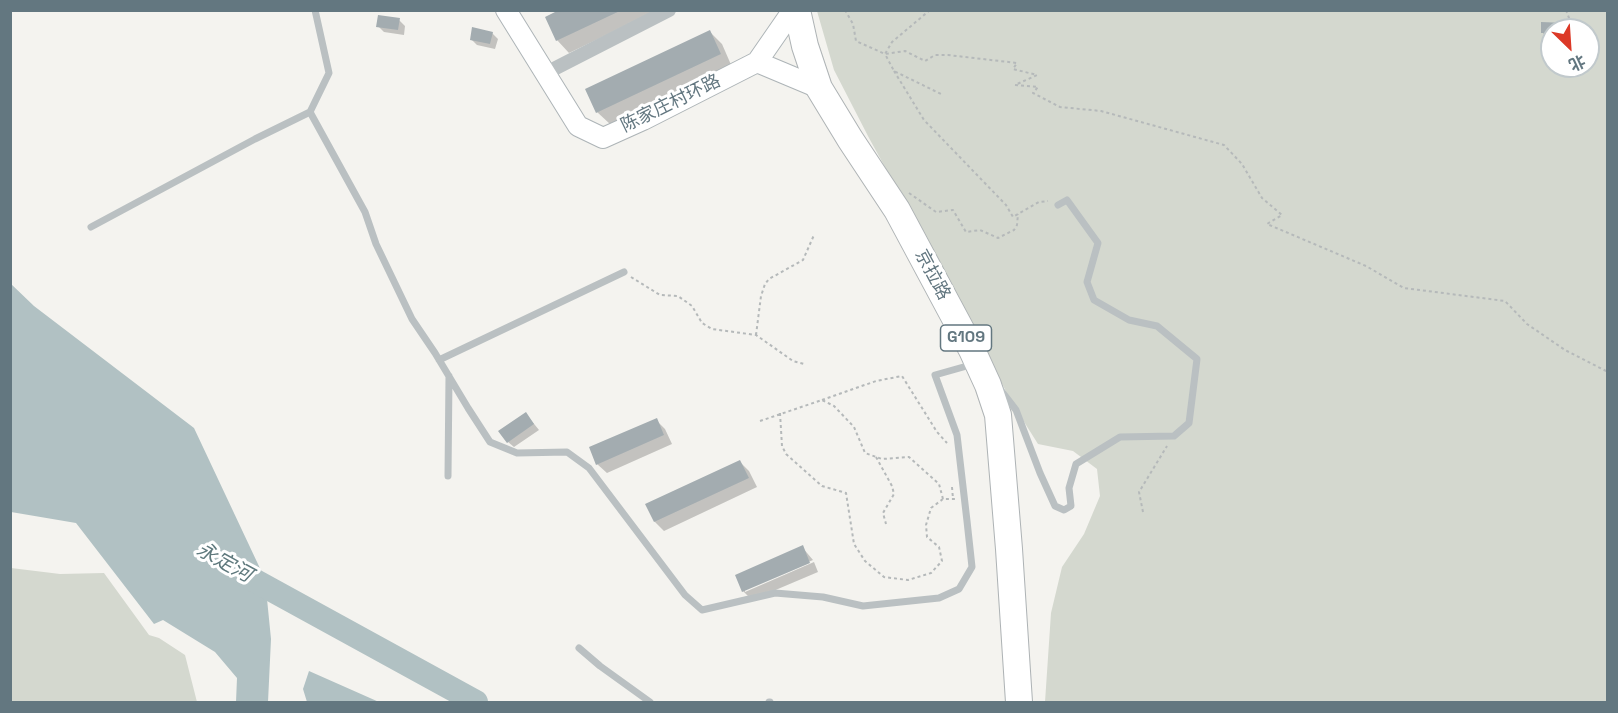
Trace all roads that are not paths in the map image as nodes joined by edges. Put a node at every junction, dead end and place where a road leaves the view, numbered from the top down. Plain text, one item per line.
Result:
1 (315, 10) edge
2 (669, 10) edge
3 (795, 10) edge
4 (507, 11) edge
5 (757, 62) junction
6 (546, 73) junction
7 (819, 88) junction
8 (310, 112) junction
9 (1058, 205) road end
10 (92, 227) dead end
11 (624, 272) road end
12 (439, 360) junction
13 (983, 374) junction
14 (449, 376) junction
15 (448, 476) dead end
16 (579, 648) dead end
17 (650, 702) edge
18 (1019, 702) edge

1 - 8 lane
2 - 6 street
3 - 5 street
3 - 7 highway, 京拉路 / G109
4 - 6 street, 陈家庄村环路
5 - 6 street, 陈家庄村环路
5 - 7 street
7 - 13 highway, 京拉路 / G109
8 - 10 lane
8 - 12 lane
9 - 13 lane
11 - 12 lane
12 - 14 lane
13 - 14 lane
13 - 18 highway, 京拉路 / G109
14 - 15 lane
16 - 17 lane

